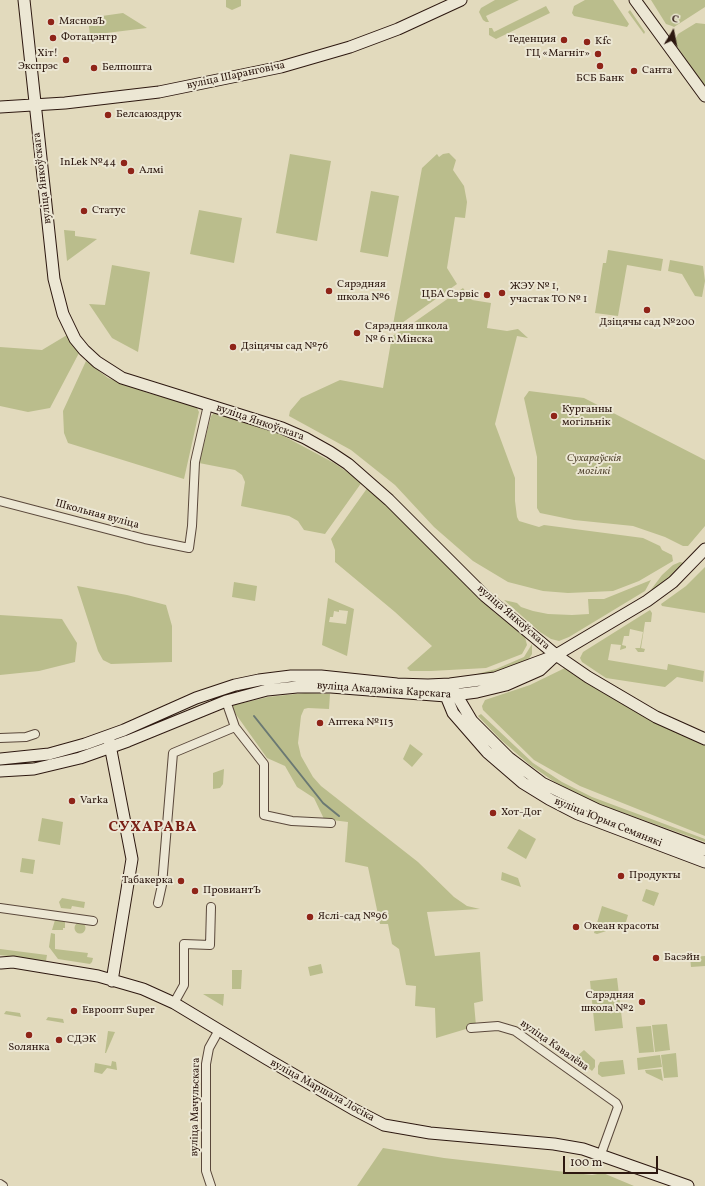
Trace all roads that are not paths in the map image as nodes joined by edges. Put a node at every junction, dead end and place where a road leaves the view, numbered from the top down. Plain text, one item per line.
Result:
1 (24, 0) edge
2 (461, 0) edge
3 (634, 0) edge
4 (705, 96) edge
5 (34, 106) junction
6 (0, 107) edge
7 (208, 405) junction
8 (0, 501) edge
9 (705, 549) edge
10 (536, 639) junction
11 (581, 641) junction
12 (556, 655) junction
13 (532, 663) junction
14 (575, 669) junction
15 (450, 684) junction
16 (478, 692) junction
17 (446, 696) junction
18 (458, 696) junction
19 (226, 701) junction
20 (472, 721) junction
21 (235, 727) junction
22 (35, 734) dead end
23 (0, 738) edge
24 (705, 738) edge
25 (109, 741) junction
26 (0, 759) edge
27 (0, 770) edge
28 (331, 823) dead end
29 (705, 850) edge
30 (705, 862) edge
31 (158, 903) dead end
32 (212, 907) dead end
33 (0, 908) edge
34 (93, 921) dead end
35 (0, 963) edge
36 (112, 981) junction
37 (174, 1003) junction
38 (471, 1028) dead end
39 (220, 1030) junction
40 (601, 1154) junction
41 (0, 1184) edge
42 (3, 1186) edge
43 (211, 1186) edge
44 (688, 1186) edge

1 - 5 main road, вуліца Янкоўскага
2 - 5 main road, вуліца Шаранговіча
3 - 4 main road
5 - 6 main road, вуліца Шаранговіча
5 - 7 main road, вуліца Янкоўскага
7 - 8 street, Школьная вуліца
7 - 10 main road, вуліца Янкоўскага
9 - 11 main road, вуліца Янкоўскага
10 - 12 main road, вуліца Янкоўскага
10 - 13 main road
11 - 12 main road, вуліца Янкоўскага
11 - 14 main road
12 - 13 main road, вуліца Акадэміка Карскага
12 - 14 main road
12 - 16 main road, вуліца Акадэміка Карскага
13 - 15 main road, вуліца Акадэміка Карскага
14 - 24 main road
15 - 17 main road
15 - 18 main road, вуліца Юрыя Семянякі
15 - 25 main road, вуліца Акадэміка Карскага
16 - 18 main road, вуліца Акадэміка Карскага
16 - 20 main road
17 - 18 main road, вуліца Акадэміка Карскага
17 - 19 main road, вуліца Акадэміка Карскага
17 - 30 main road, вуліца Юрыя Семянякі
18 - 20 main road, вуліца Юрыя Семянякі
19 - 21 street
19 - 25 main road, вуліца Акадэміка Карскага
20 - 29 main road, вуліца Юрыя Семянякі
21 - 28 street
21 - 31 street
22 - 23 street
25 - 26 main road, вуліца Акадэміка Карскага
25 - 27 main road, вуліца Акадэміка Карскага
25 - 36 main road
32 - 37 street
33 - 34 street
35 - 36 main road, вуліца Маршала Лосіка
36 - 37 main road, вуліца Маршала Лосіка
37 - 39 main road, вуліца Маршала Лосіка
38 - 40 street, вуліца Кавалёва
39 - 40 main road, вуліца Маршала Лосіка
39 - 43 street, вуліца Мачульскага
40 - 44 main road, вуліца Маршала Лосіка
41 - 42 street

